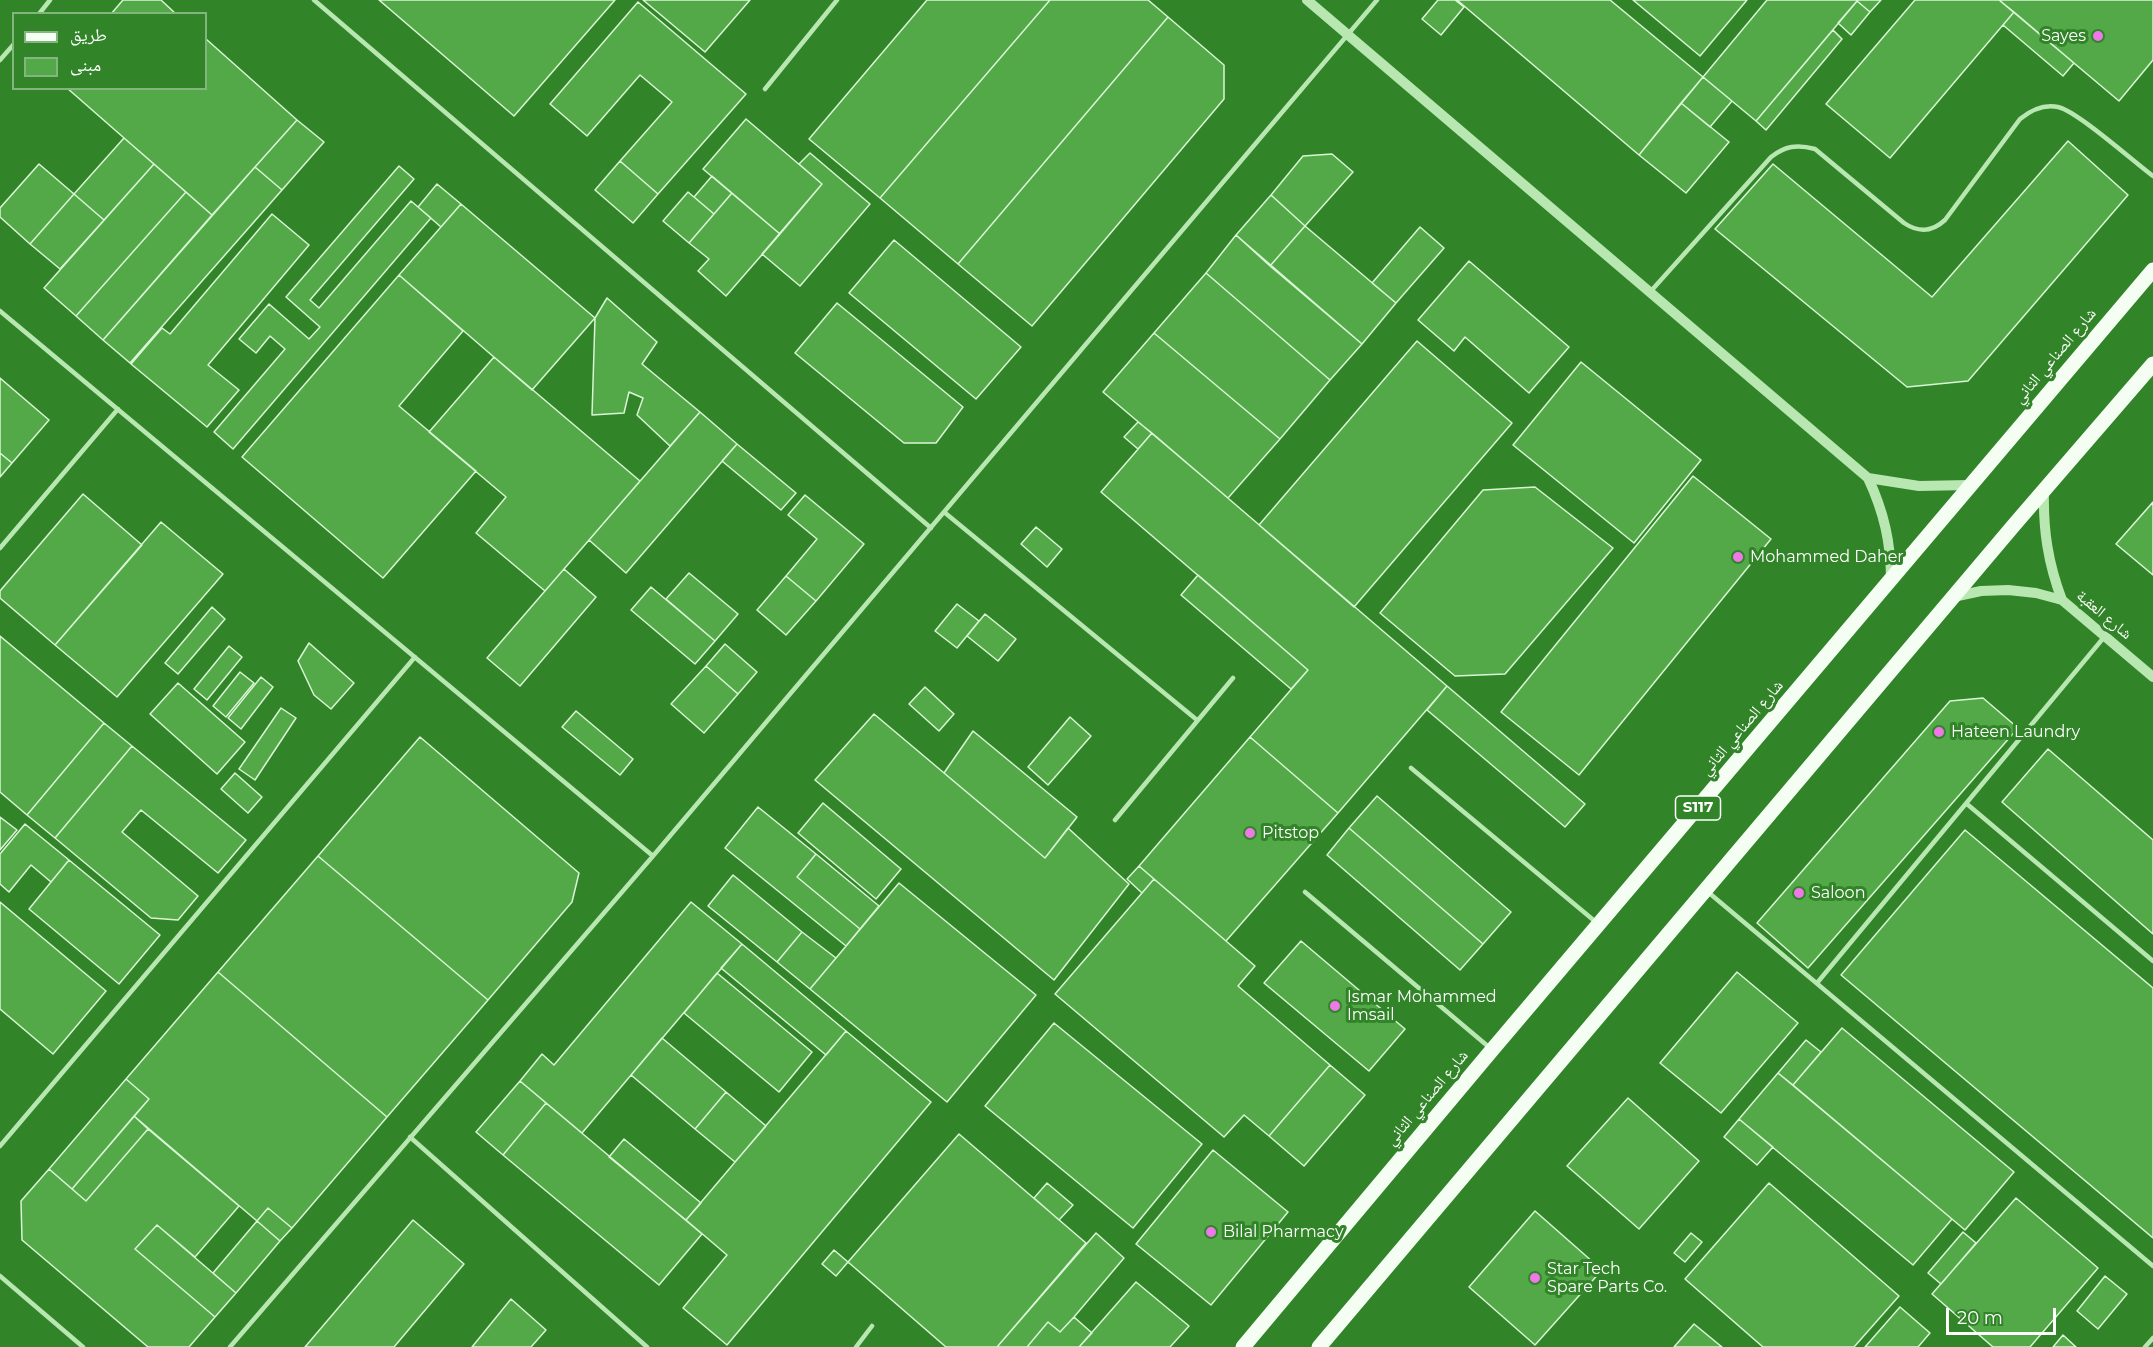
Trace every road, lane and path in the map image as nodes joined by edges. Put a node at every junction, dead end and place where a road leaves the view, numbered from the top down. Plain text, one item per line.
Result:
1 (50, 0) edge
2 (314, 0) edge
3 (837, 0) edge
4 (1307, 0) edge
5 (1377, 0) edge
6 (41, 12) edge
7 (1347, 35) junction
8 (12, 46) edge
9 (0, 60) edge
10 (765, 89) dead end
11 (2153, 176) edge
12 (2153, 270) edge
13 (1650, 292) junction
14 (0, 311) edge
15 (2153, 364) edge
16 (118, 409) junction
17 (1868, 478) junction
18 (1970, 484) junction
19 (2044, 491) junction
20 (944, 512) junction
21 (931, 528) junction
22 (0, 548) edge
23 (1891, 580) junction
24 (1953, 597) junction
25 (2062, 600) junction
26 (2105, 636) junction
27 (415, 657) junction
28 (2153, 677) edge
29 (1233, 678) dead end
30 (1197, 720) junction
31 (1411, 768) dead end
32 (1967, 804) junction
33 (1114, 820) dead end
34 (653, 856) junction
35 (1706, 890) junction
36 (1305, 892) dead end
37 (1599, 924) junction
38 (2153, 961) edge
39 (1817, 983) junction
40 (1492, 1050) junction
41 (410, 1137) junction
42 (0, 1146) edge
43 (2153, 1266) edge
44 (0, 1276) edge
45 (872, 1326) dead end
46 (2153, 1338) edge
47 (83, 1347) edge
48 (230, 1347) edge
49 (647, 1347) edge
50 (856, 1347) edge
51 (1243, 1347) edge
52 (1319, 1347) edge
53 (2145, 1347) edge

1 - 6 lane
2 - 21 lane
3 - 10 lane
4 - 7 street
5 - 7 lane
7 - 13 street
7 - 20 lane
8 - 9 lane
11 - 13 lane
12 - 18 main road, شارع الصناعي الثاني / S117
13 - 17 street
14 - 16 lane
15 - 19 main road
16 - 22 lane
16 - 27 lane
17 - 18 street
17 - 23 street
18 - 23 main road, شارع الصناعي الثاني / S117
19 - 24 main road
19 - 25 street, شارع العقبة
20 - 21 lane
20 - 30 lane
21 - 34 lane
23 - 37 main road, شارع الصناعي الثاني / S117
24 - 25 street, شارع العقبة
24 - 35 main road
25 - 26 street, شارع العقبة
26 - 28 street, شارع العقبة
26 - 32 lane
27 - 34 lane
27 - 42 lane
29 - 30 lane
30 - 33 lane
31 - 37 lane
32 - 38 lane
32 - 39 lane
34 - 41 lane
35 - 39 lane
35 - 52 main road
36 - 40 lane
37 - 40 main road, شارع الصناعي الثاني / S117
39 - 43 lane
40 - 51 main road, شارع الصناعي الثاني / S117
41 - 48 lane
41 - 49 lane
44 - 47 lane
45 - 50 lane
46 - 53 lane

